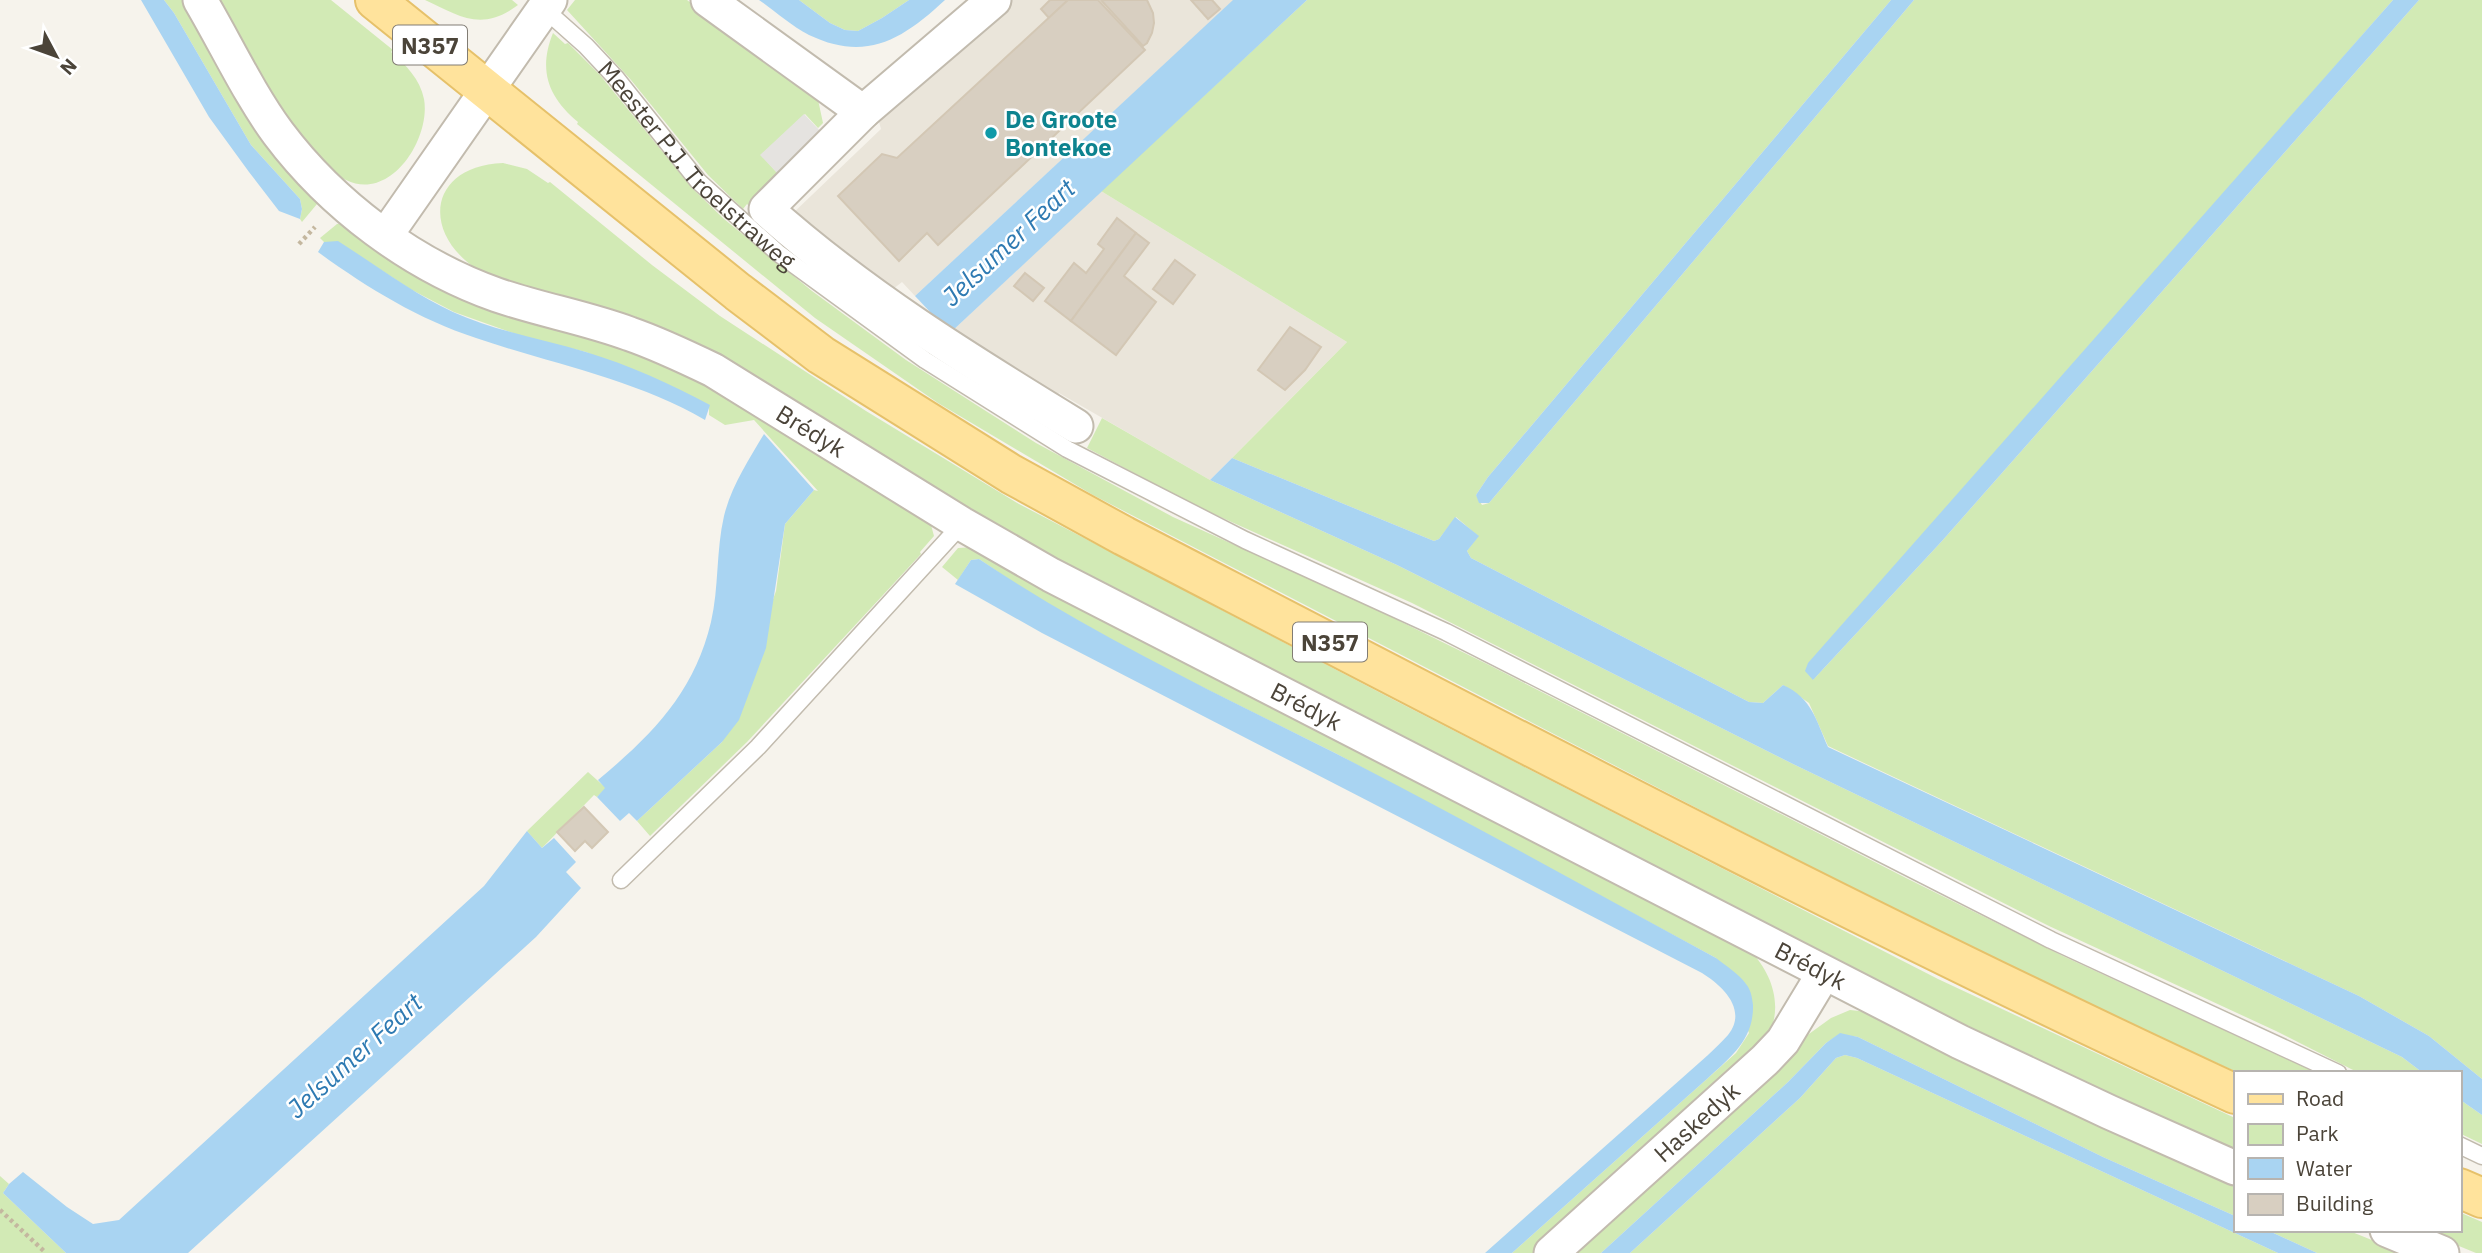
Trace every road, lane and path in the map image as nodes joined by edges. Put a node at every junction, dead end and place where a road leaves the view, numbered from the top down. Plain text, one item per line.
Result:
1 (200, 0) edge
2 (375, 0) edge
3 (708, 0) edge
4 (994, 0) edge
5 (541, 3) edge
6 (485, 90) junction
7 (863, 112) junction
8 (312, 230) dead end
9 (386, 235) junction
10 (299, 244) dead end
11 (1076, 426) dead end
12 (962, 524) junction
13 (621, 880) dead end
14 (1824, 974) junction
15 (2335, 1071) edge
16 (2234, 1094) edge
17 (2461, 1145) edge
18 (2482, 1156) edge
19 (2234, 1168) edge
20 (2461, 1189) edge
21 (2482, 1198) edge
22 (0, 1210) edge
23 (2392, 1232) edge
24 (46, 1253) edge
25 (1551, 1253) edge
26 (2442, 1253) edge

1 - 9 street
2 - 6 main road, N357
3 - 7 street
4 - 7 street
5 - 6 street, Meester P.J. Troelstraweg
5 - 15 lane, Meester P.J. Troelstraweg
6 - 9 street, Meester P.J. Troelstraweg
6 - 16 main road, N357
7 - 11 street
8 - 10 path
9 - 12 street, Brédyk
12 - 13 lane
12 - 14 street, Brédyk
14 - 19 street, Brédyk
14 - 25 street, Haskedyk
17 - 18 lane
20 - 21 main road
22 - 24 path
23 - 26 street

